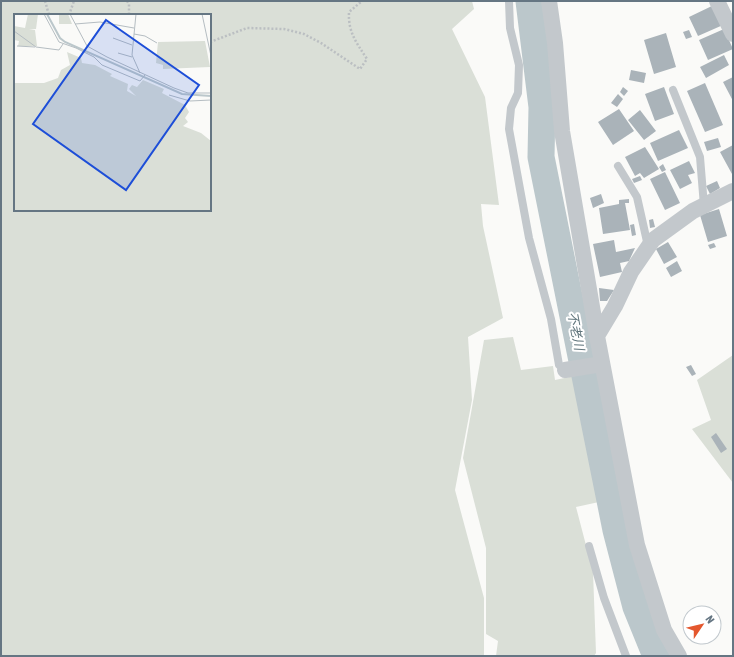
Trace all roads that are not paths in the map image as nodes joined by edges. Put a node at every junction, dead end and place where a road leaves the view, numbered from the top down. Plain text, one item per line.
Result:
1 (509, 1) edge
2 (549, 1) edge
3 (717, 1) edge
4 (733, 34) edge
5 (673, 90) dead end
6 (618, 166) dead end
7 (733, 191) edge
8 (704, 206) junction
9 (648, 246) junction
10 (597, 336) junction
11 (602, 364) junction
12 (564, 370) joint
13 (589, 546) dead end
14 (626, 656) edge
15 (678, 656) edge

1 - 12 lane
2 - 10 street
3 - 4 street
5 - 8 lane
6 - 9 lane
7 - 8 street
8 - 9 street
9 - 10 street
10 - 11 street
11 - 12 street
11 - 15 street
13 - 14 lane

